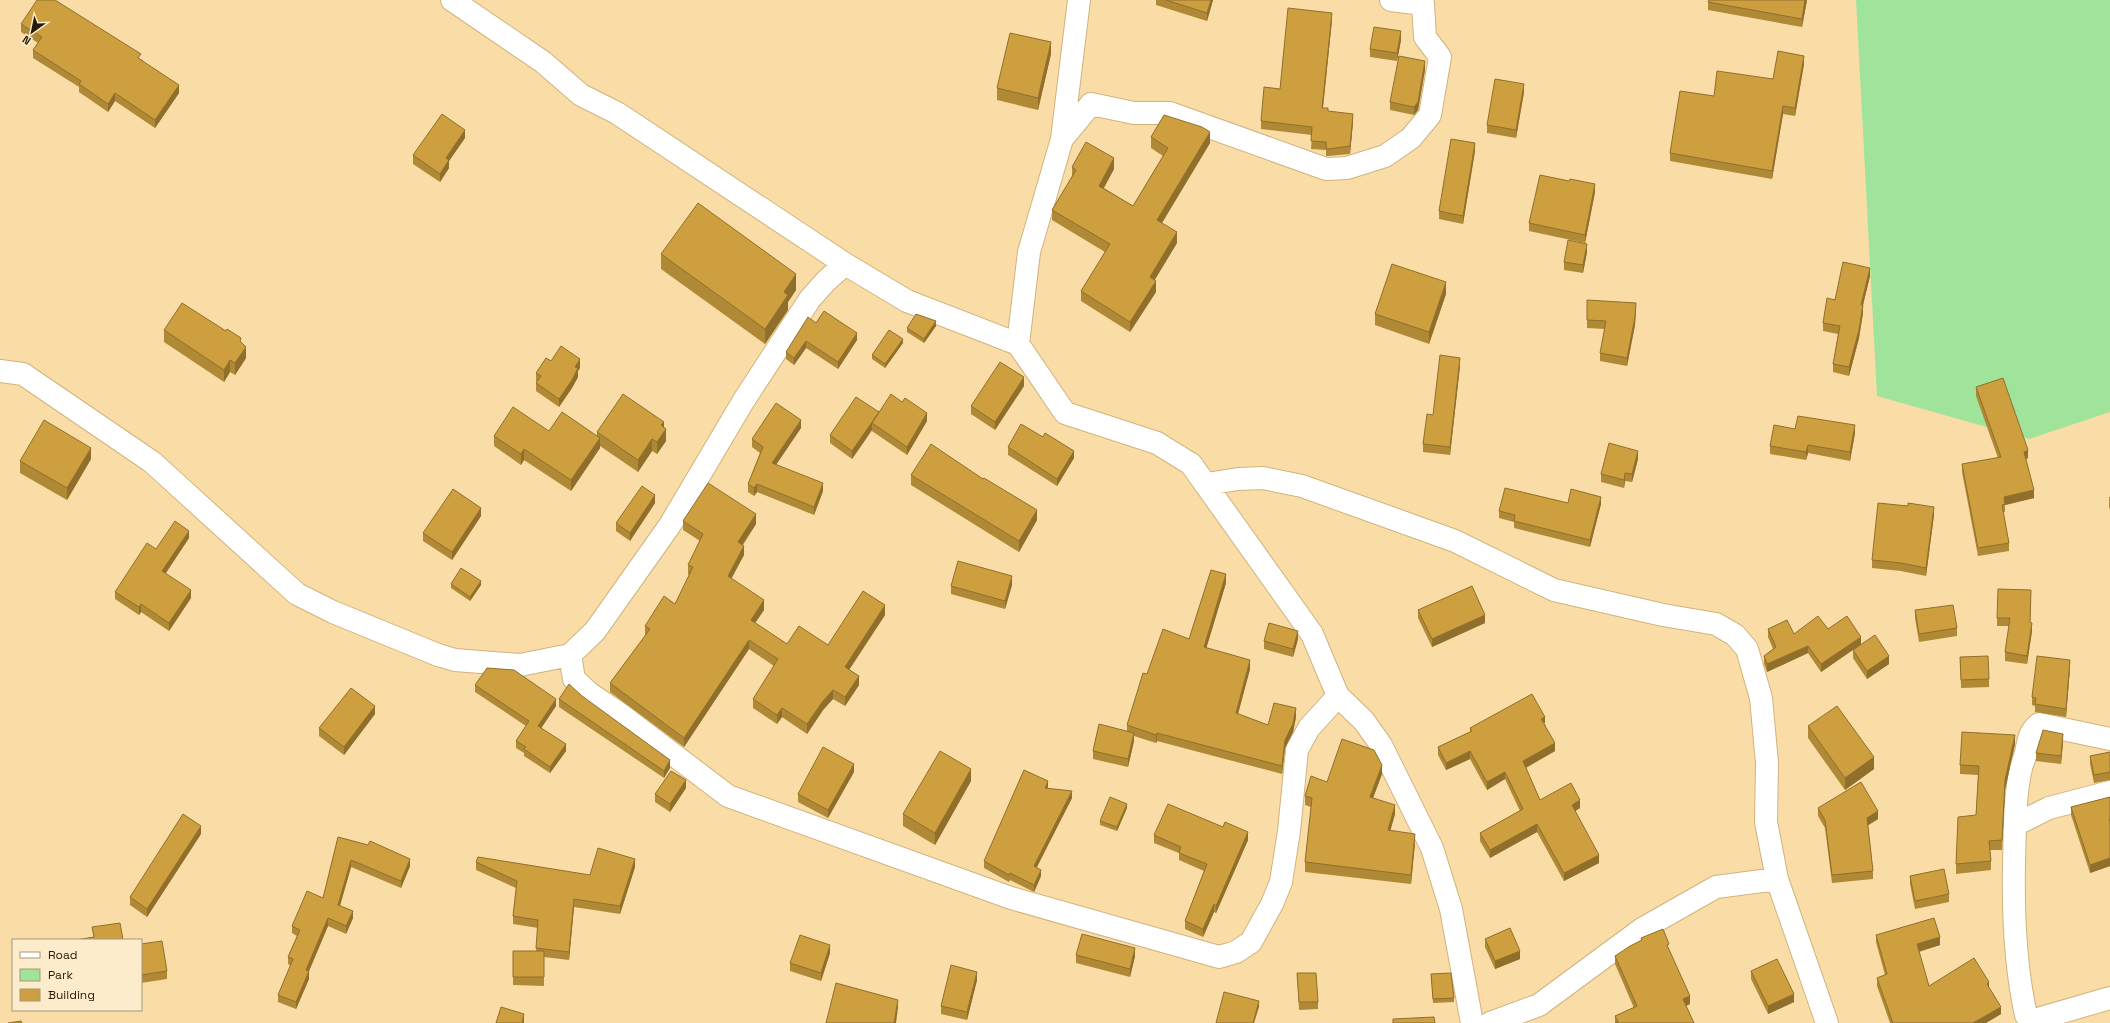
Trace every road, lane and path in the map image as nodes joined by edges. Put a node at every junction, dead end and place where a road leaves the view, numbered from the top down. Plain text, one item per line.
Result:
1 (452, 0) edge
2 (1079, 0) edge
3 (1391, 0) edge
4 (1062, 139) junction
5 (845, 264) junction
6 (1018, 344) junction
7 (0, 371) edge
8 (1207, 484) junction
9 (570, 655) junction
10 (1338, 696) junction
11 (2110, 740) edge
12 (2110, 792) edge
13 (2015, 825) junction
14 (1777, 879) junction
15 (2110, 998) edge
16 (2032, 1022) edge
17 (1472, 1023) edge
18 (1490, 1023) edge
19 (1827, 1023) edge

1 - 5 street
2 - 4 street
3 - 4 street
4 - 6 street
5 - 6 street
5 - 9 street
6 - 8 street
7 - 9 street
8 - 10 street
8 - 14 street
9 - 10 street
10 - 17 street
11 - 13 street
12 - 13 street
13 - 16 street
14 - 18 street
14 - 19 street
15 - 16 street

